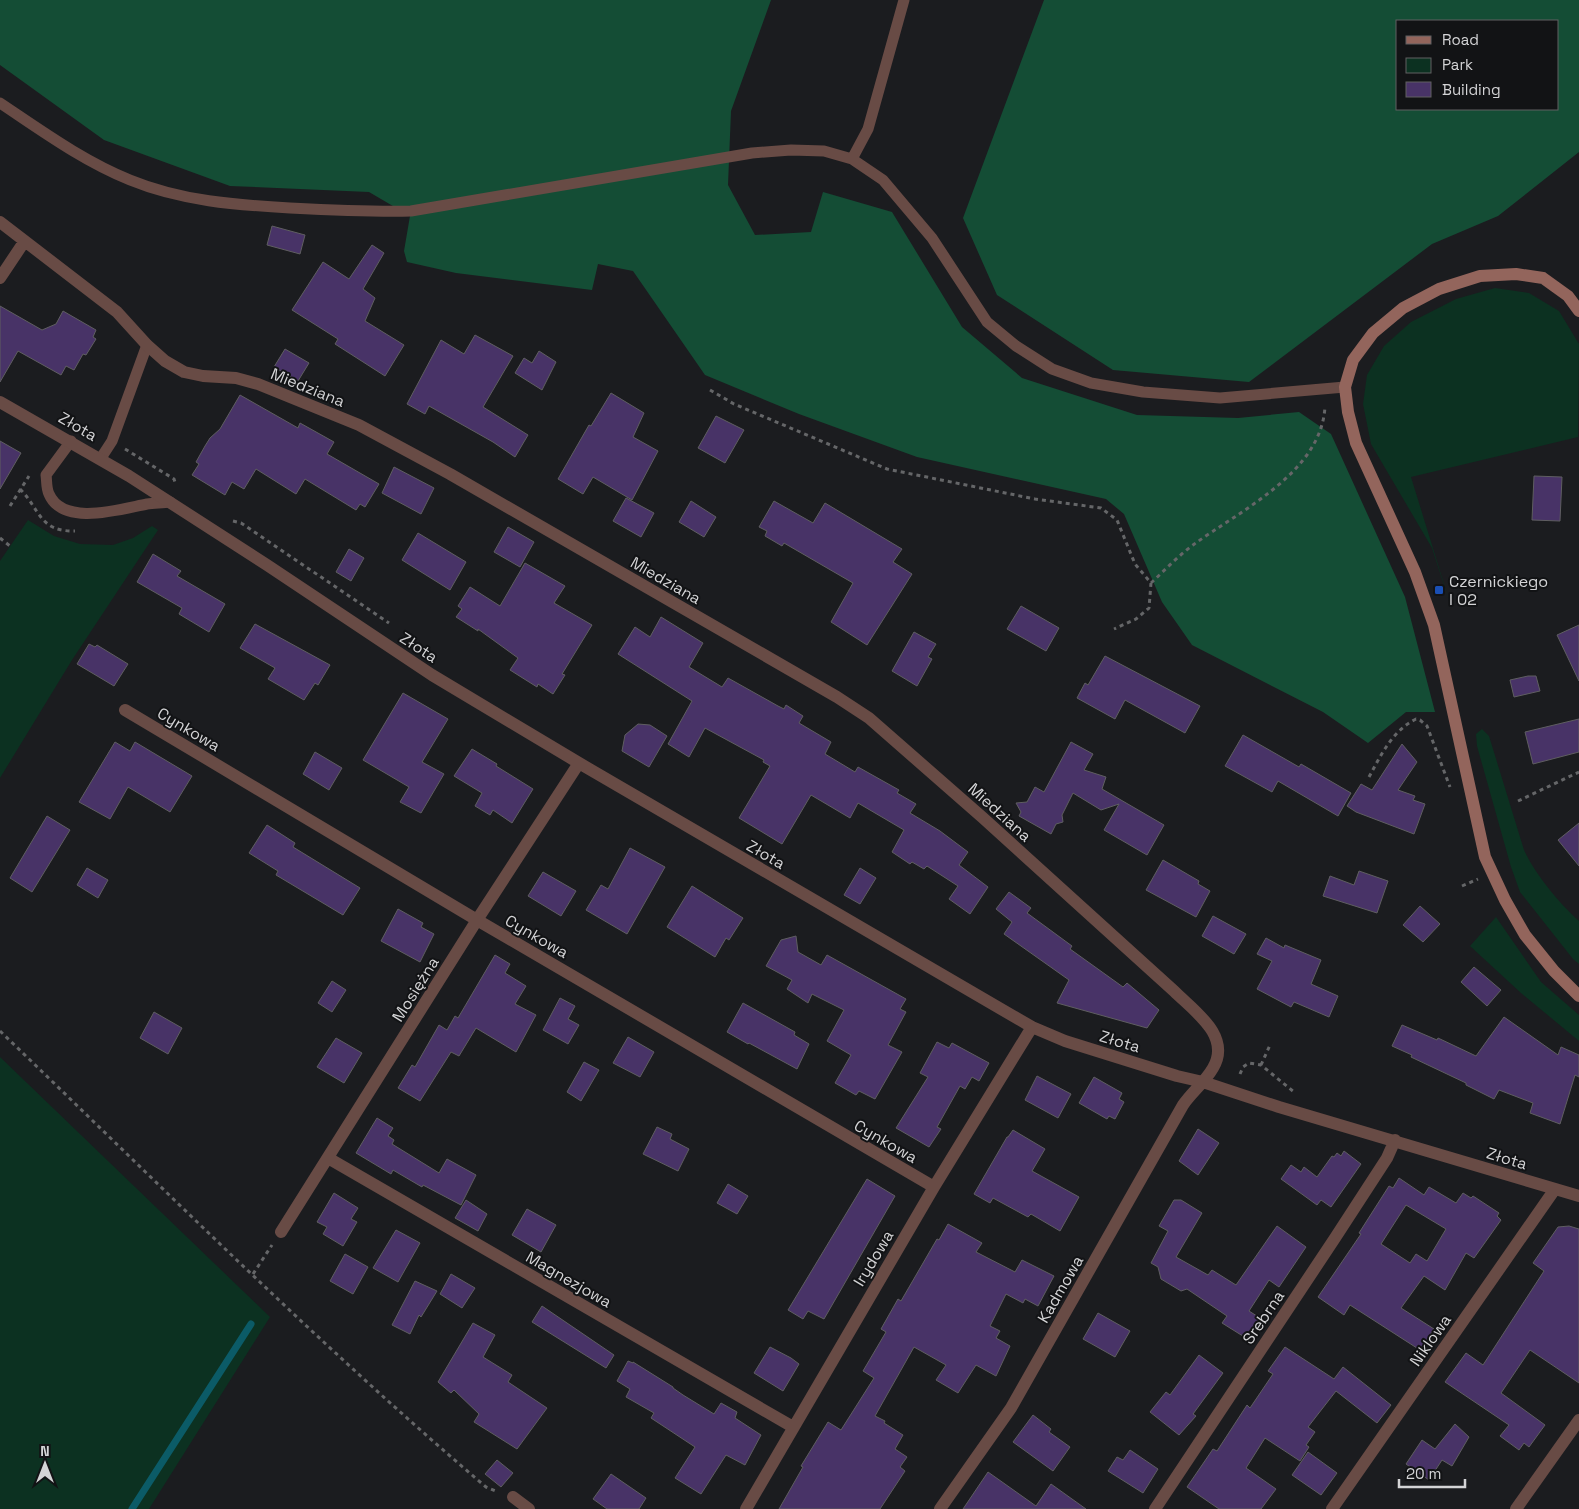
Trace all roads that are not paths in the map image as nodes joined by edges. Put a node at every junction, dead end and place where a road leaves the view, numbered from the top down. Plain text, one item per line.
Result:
1 (904, 0) edge
2 (0, 103) edge
3 (852, 159) junction
4 (0, 222) edge
5 (24, 242) junction
6 (0, 278) edge
7 (1579, 311) edge
8 (147, 345) junction
9 (1346, 387) junction
10 (0, 402) edge
11 (71, 441) junction
12 (102, 458) junction
13 (170, 502) junction
14 (125, 710) dead end
15 (579, 763) junction
16 (477, 920) junction
17 (1579, 996) edge
18 (1032, 1027) junction
19 (1203, 1082) junction
20 (1395, 1140) junction
21 (328, 1158) junction
22 (934, 1187) junction
23 (1555, 1190) junction
24 (1579, 1196) edge
25 (280, 1232) road end
26 (1579, 1420) edge
27 (793, 1427) junction
28 (513, 1497) road end
29 (529, 1509) edge
30 (746, 1509) edge
31 (940, 1509) edge
32 (1155, 1509) edge
33 (1332, 1509) edge
34 (1516, 1509) edge

1 - 3 lane
2 - 3 lane
3 - 9 lane
4 - 5 street, Miedziana
5 - 6 street
5 - 8 street, Miedziana
7 - 9 street
8 - 12 lane
8 - 19 street, Miedziana
9 - 17 street
10 - 11 street, Złota
11 - 12 street, Złota
11 - 13 lane
12 - 13 street, Złota
13 - 15 street, Złota
14 - 16 street, Cynkowa
15 - 16 street, Mosiężna
15 - 18 street, Złota
16 - 21 street, Mosiężna
16 - 22 street, Cynkowa
18 - 19 street, Złota
18 - 22 street, Irydowa
19 - 20 street, Złota
19 - 31 street, Kadmowa
20 - 23 street, Złota
20 - 32 street, Srebrna
21 - 25 street, Mosiężna
21 - 27 street, Magnezjowa
22 - 27 street, Irydowa
23 - 24 street, Złota
23 - 33 street, Niklowa
26 - 34 street
27 - 30 street, Irydowa
28 - 29 street

